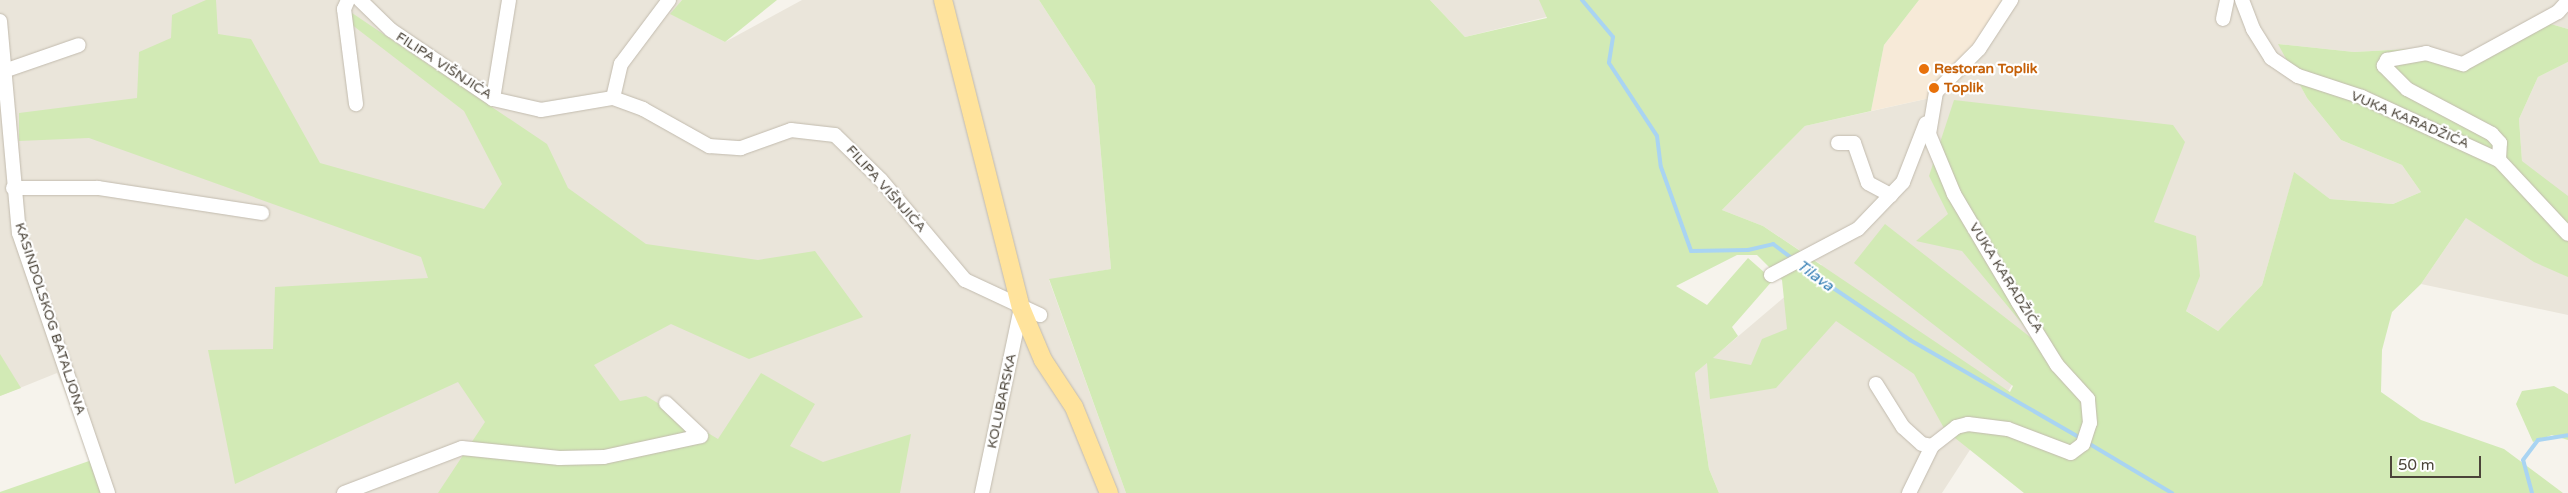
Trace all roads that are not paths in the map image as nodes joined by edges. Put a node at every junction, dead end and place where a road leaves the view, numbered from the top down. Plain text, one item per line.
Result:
1 (348, 0) edge
2 (360, 0) edge
3 (509, 0) edge
4 (669, 0) edge
5 (943, 0) edge
6 (2011, 0) edge
7 (2227, 0) edge
8 (2242, 0) edge
9 (2568, 1) edge
10 (2563, 14) edge
11 (2223, 19) dead end
12 (0, 21) edge
13 (79, 45) dead end
14 (3, 79) edge
15 (613, 98) junction
16 (493, 100) junction
17 (356, 104) dead end
18 (1929, 113) junction
19 (1838, 143) dead end
20 (2499, 160) junction
21 (13, 188) junction
22 (1890, 195) junction
23 (262, 213) dead end
24 (2568, 234) edge
25 (1771, 275) dead end
26 (1021, 308) junction
27 (1040, 315) dead end
28 (1876, 384) dead end
29 (666, 403) dead end
30 (1932, 446) junction
31 (108, 493) edge
32 (344, 493) edge
33 (982, 493) edge
34 (1109, 493) edge
35 (1909, 493) edge

1 - 17 street
2 - 16 street, FILIPA VIŠNJIĆA
3 - 16 street
4 - 15 street
5 - 26 main road
6 - 18 street, VUKA KARADŽIĆA
7 - 11 street
8 - 20 street, VUKA KARADŽIĆA
9 - 10 street, VUKA KARADŽIĆA
10 - 20 street, VUKA KARADŽIĆA
12 - 14 street, KASINDOLSKOG BATALJONA
13 - 14 street
14 - 21 street, KASINDOLSKOG BATALJONA
15 - 16 street, FILIPA VIŠNJIĆA
15 - 26 street, FILIPA VIŠNJIĆA
18 - 22 street, VUKA KARADŽIĆA
18 - 30 street, VUKA KARADŽIĆA
19 - 22 street
20 - 24 street, VUKA KARADŽIĆA
21 - 23 street
21 - 31 street, KASINDOLSKOG BATALJONA
22 - 25 street, VUKA KARADŽIĆA
26 - 27 street, FILIPA VIŠNJIĆA
26 - 33 street, KOLUBARSKA
26 - 34 main road
28 - 30 street
29 - 32 street
30 - 35 street

